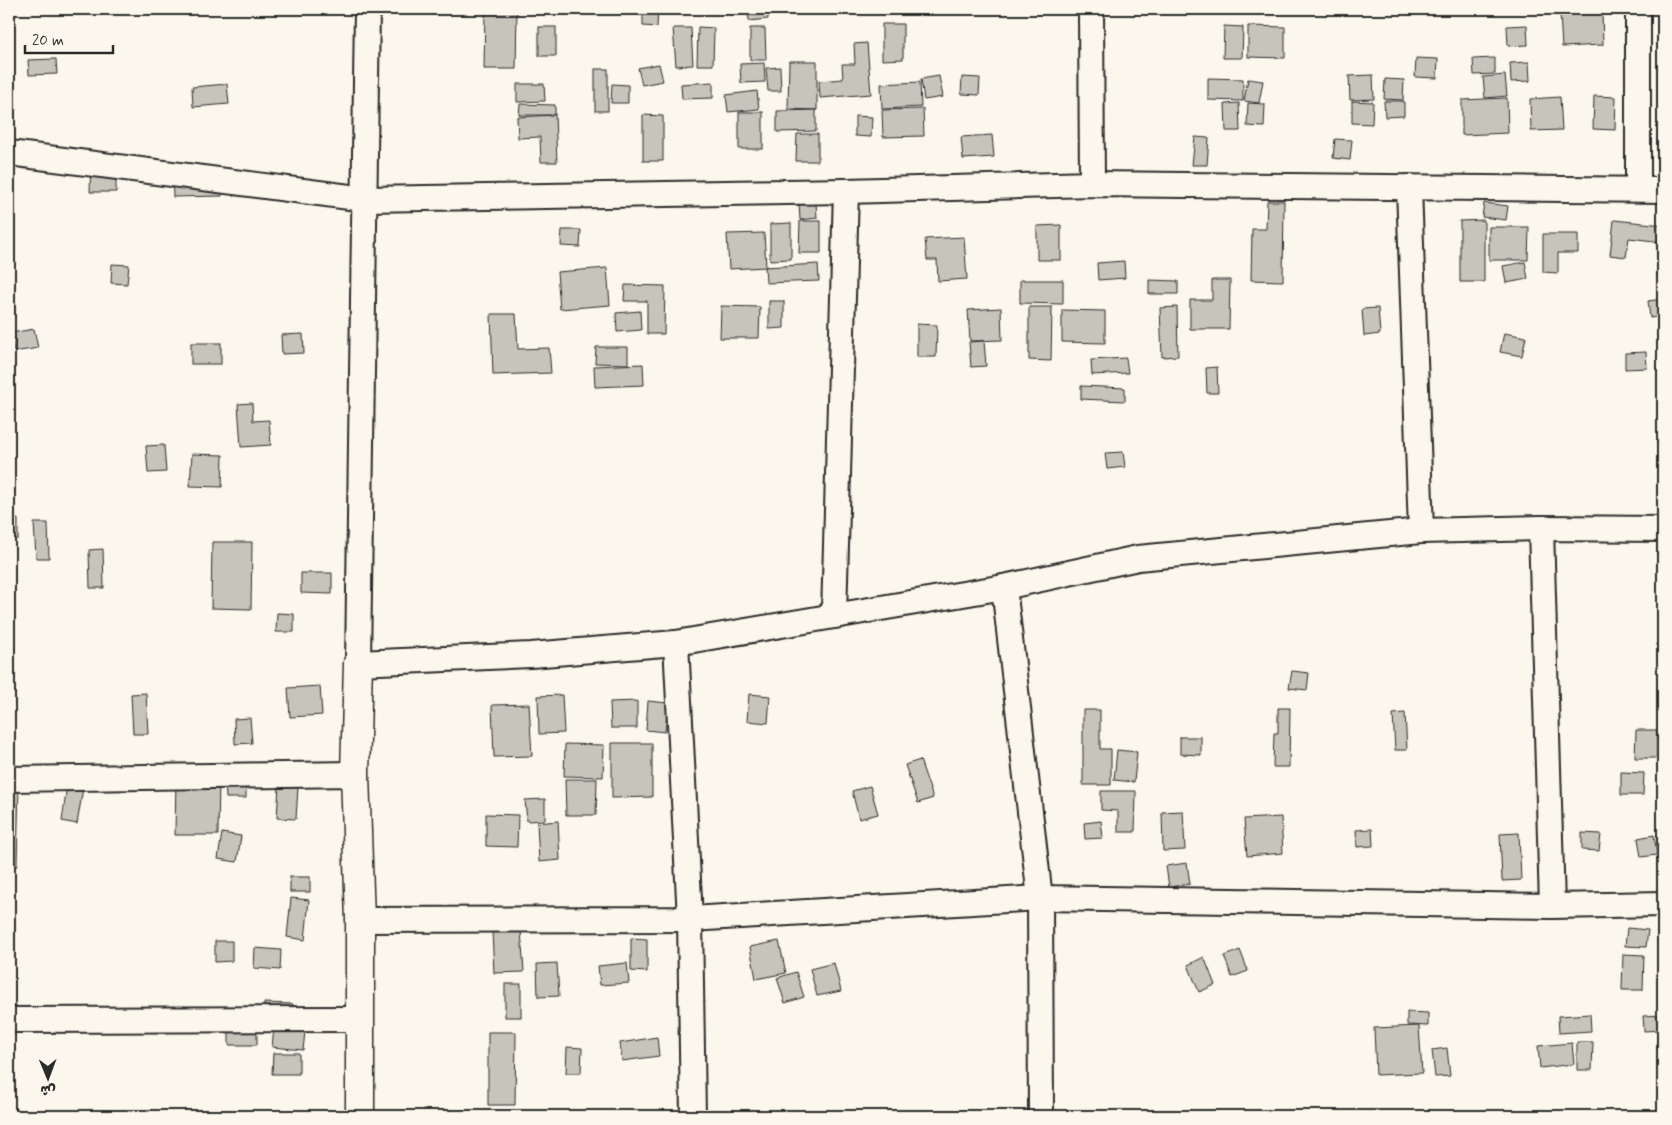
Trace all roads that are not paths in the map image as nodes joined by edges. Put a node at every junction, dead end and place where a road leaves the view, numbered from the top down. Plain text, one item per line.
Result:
1 (367, 9) edge
2 (1091, 9) edge
3 (1638, 9) edge
4 (9, 153) edge
5 (1092, 184) junction
6 (1409, 187) junction
7 (1638, 189) junction
8 (1663, 190) edge
9 (846, 191) junction
10 (365, 198) junction
11 (1541, 528) junction
12 (1663, 529) edge
13 (1421, 531) junction
14 (1004, 586) junction
15 (834, 616) junction
16 (676, 643) junction
17 (358, 664) junction
18 (355, 774) junction
19 (9, 779) edge
20 (1040, 898) junction
21 (1663, 904) edge
22 (1552, 906) junction
23 (690, 919) junction
24 (360, 920) junction
25 (359, 1019) junction
26 (9, 1020) edge
27 (360, 1116) edge
28 (692, 1116) edge
29 (1041, 1116) edge

1 - 10 street
2 - 5 street
3 - 7 street
4 - 10 street
5 - 6 street
5 - 9 street
6 - 7 street
6 - 13 street
7 - 8 street
9 - 10 street
9 - 15 street
10 - 17 street
11 - 12 street
11 - 13 street
11 - 22 street
13 - 14 street
14 - 15 street
14 - 20 street
15 - 16 street
16 - 17 street
16 - 23 street
17 - 18 street
18 - 19 street
18 - 24 street
20 - 22 street
20 - 23 street
20 - 29 street
21 - 22 street
23 - 24 street
23 - 28 street
24 - 25 street
25 - 26 street
25 - 27 street

